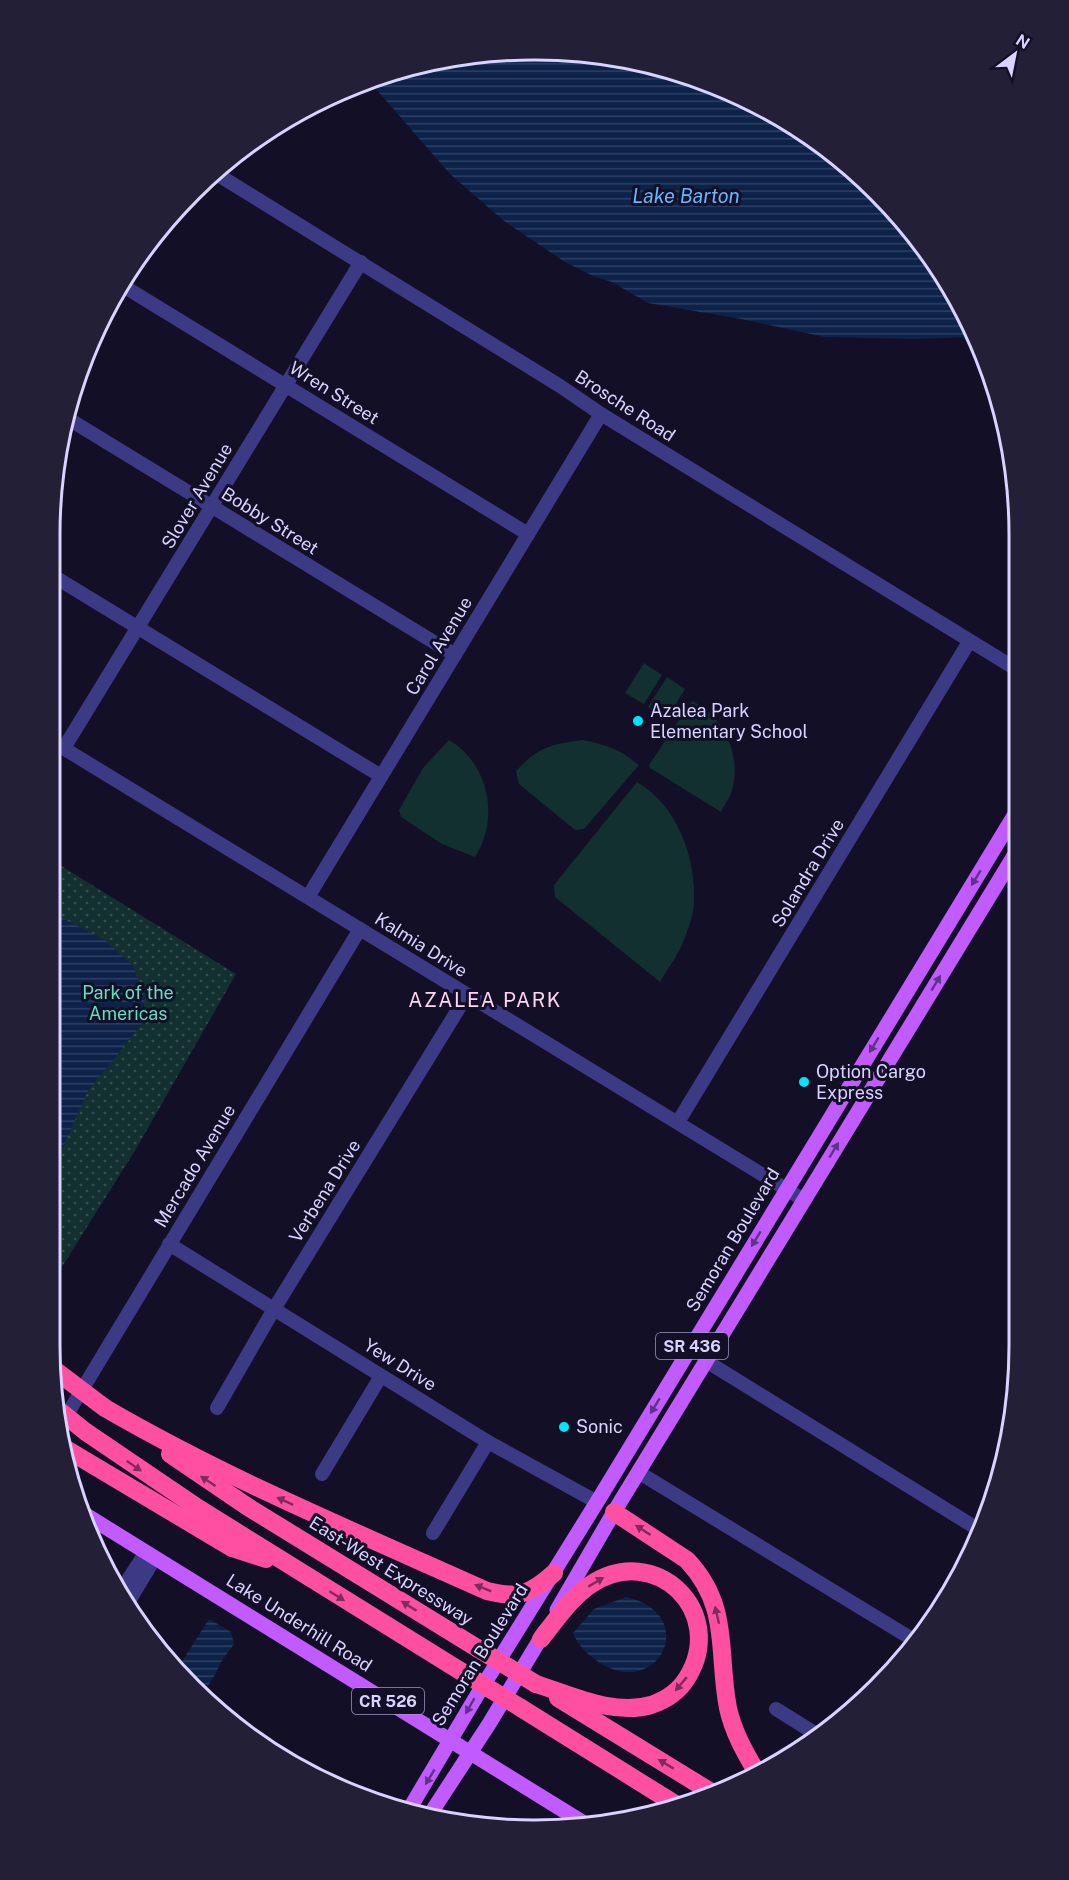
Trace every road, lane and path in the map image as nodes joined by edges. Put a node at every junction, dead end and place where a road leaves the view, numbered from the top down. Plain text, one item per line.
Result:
1 (223, 178) edge
2 (361, 262) junction
3 (129, 289) edge
4 (286, 385) junction
5 (601, 414) junction
6 (74, 422) edge
7 (212, 506) junction
8 (528, 534) junction
9 (60, 580) edge
10 (139, 628) junction
11 (969, 642) junction
12 (454, 655) junction
13 (1009, 665) edge
14 (60, 746) edge
15 (64, 748) junction
16 (381, 776) junction
17 (1009, 834) edge
18 (1009, 864) edge
19 (308, 897) junction
20 (360, 929) junction
21 (467, 995) junction
22 (678, 1122) junction
23 (786, 1189) junction
24 (804, 1200) junction
25 (169, 1244) junction
26 (274, 1309) junction
27 (706, 1361) junction
28 (61, 1374) edge
29 (381, 1376) junction
30 (105, 1408) junction
31 (217, 1408) dead end
32 (65, 1416) edge
33 (66, 1417) edge
34 (488, 1442) junction
35 (72, 1452) edge
36 (638, 1472) junction
37 (322, 1474) dead end
38 (597, 1502) junction
39 (614, 1512) junction
40 (93, 1519) edge
41 (973, 1526) edge
42 (433, 1533) dead end
43 (151, 1555) junction
44 (288, 1565) junction
45 (554, 1573) junction
46 (125, 1585) edge
47 (132, 1595) edge
48 (909, 1637) edge
49 (541, 1639) junction
50 (536, 1684) junction
51 (776, 1708) dead end
52 (811, 1731) edge
53 (450, 1739) junction
54 (470, 1751) junction
55 (753, 1766) edge
56 (705, 1788) edge
57 (669, 1800) edge
58 (412, 1804) edge
59 (433, 1809) edge
60 (577, 1818) edge

1 - 2 street, Brosche Road
2 - 4 street, Slover Avenue
2 - 5 street, Brosche Road
3 - 4 street, Wren Street
4 - 7 street, Slover Avenue
4 - 8 street, Wren Street
5 - 8 street, Carol Avenue
5 - 11 street, Brosche Road
6 - 7 street, Bobby Street
7 - 10 street, Slover Avenue
7 - 12 street, Bobby Street
8 - 12 street, Carol Avenue
9 - 10 street
10 - 15 street, Slover Avenue
10 - 16 street
11 - 13 street, Brosche Road
11 - 22 street, Solandra Drive
12 - 16 street, Carol Avenue
14 - 15 street, Kalmia Drive
15 - 19 street, Kalmia Drive
16 - 19 street, Carol Avenue
17 -> 23 main road, Semoran Boulevard / SR 436
24 -> 18 main road, SR 436
19 - 20 street, Kalmia Drive
20 - 21 street, Kalmia Drive
20 - 25 street, Mercado Avenue
21 - 22 street, Kalmia Drive
21 - 26 street, Verbena Drive
22 - 23 street, Kalmia Drive
23 - 24 street, Kalmia Drive
23 -> 38 main road, Semoran Boulevard / SR 436
24 - 27 main road, SR 436
25 - 26 street, Yew Drive
25 - 33 street, Mercado Avenue
26 - 29 street, Yew Drive
26 - 31 street, Verbena Drive
27 - 36 main road, SR 436
27 - 41 street
28 - 30 highway, East-West Expressway, bridge
29 - 34 street, Yew Drive
29 - 37 street
45 -> 30 highway
50 -> 30 highway, East-West Expressway, bridge
32 -> 44 highway, bridge
34 - 38 street, Yew Drive
34 - 42 street
35 - 44 highway
36 - 39 main road, SR 436
36 - 48 street
38 - 39 main road, Yew Drive
38 - 45 main road, Semoran Boulevard / SR 436
39 - 49 main road, SR 436
55 -> 39 highway
40 - 43 main road, Lake Underhill Road / CR 526
43 - 46 street
43 - 47 street
43 - 53 main road, Lake Underhill Road / CR 526
44 -> 57 highway, bridge
45 -> 53 main road, Semoran Boulevard / SR 436
49 -> 50 highway
49 - 54 main road, SR 436
56 -> 50 highway, East-West Expressway
51 - 52 street
53 - 54 main road, Lake Underhill Road / CR 526
53 -> 58 main road, Semoran Boulevard / SR 436
54 - 59 main road, SR 436
54 - 60 main road, Lake Underhill Road

